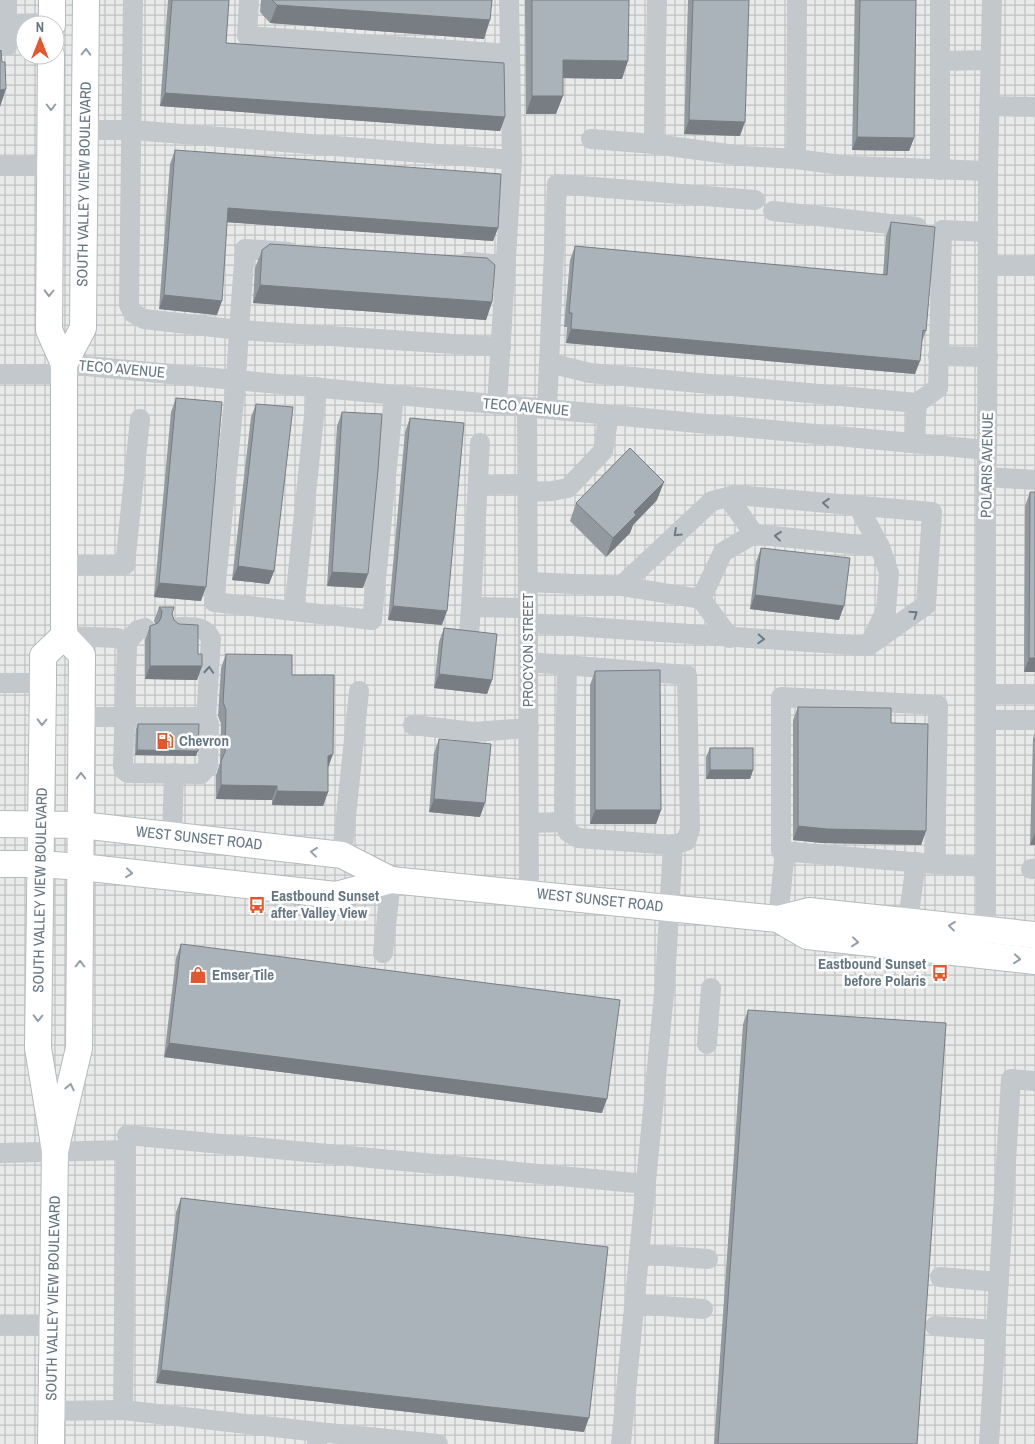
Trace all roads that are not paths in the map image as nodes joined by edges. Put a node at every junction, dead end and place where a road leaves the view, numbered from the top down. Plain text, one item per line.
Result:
1 (7, 0) edge
2 (86, 0) edge
3 (133, 0) edge
4 (249, 0) edge
5 (509, 0) edge
6 (657, 0) edge
7 (798, 0) edge
8 (940, 0) edge
9 (992, 0) edge
10 (15, 23) edge
11 (7, 24) junction
12 (0, 46) edge
13 (510, 54) junction
14 (989, 60) junction
15 (940, 61) junction
16 (52, 65) edge
17 (988, 106) junction
18 (1035, 108) edge
19 (85, 130) junction
20 (132, 130) junction
21 (590, 139) dead end
22 (654, 144) junction
23 (796, 158) junction
24 (512, 160) junction
25 (0, 166) edge
26 (51, 166) junction
27 (940, 170) junction
28 (988, 171) junction
29 (755, 200) dead end
30 (773, 211) dead end
31 (942, 230) junction
32 (988, 232) junction
33 (312, 253) edge
34 (448, 261) edge
35 (506, 264) junction
36 (988, 266) junction
37 (1035, 266) edge
38 (239, 330) junction
39 (501, 347) junction
40 (938, 356) junction
41 (988, 357) junction
42 (549, 363) junction
43 (64, 369) junction
44 (0, 374) edge
45 (236, 380) junction
46 (317, 387) junction
47 (394, 395) junction
48 (917, 403) junction
49 (497, 404) junction
50 (527, 407) junction
51 (547, 409) junction
52 (609, 415) junction
53 (140, 419) dead end
54 (480, 443) dead end
55 (914, 443) junction
56 (987, 450) junction
57 (986, 476) junction
58 (1035, 480) edge
59 (478, 485) junction
60 (528, 488) junction
61 (728, 497) junction
62 (858, 506) junction
63 (754, 534) junction
64 (880, 548) junction
65 (64, 565) junction
66 (528, 582) junction
67 (621, 586) junction
68 (701, 599) junction
69 (471, 607) junction
70 (294, 611) junction
71 (528, 616) junction
72 (178, 627) edge
73 (145, 628) dead end
74 (469, 634) edge
75 (64, 636) junction
76 (730, 638) junction
77 (126, 643) junction
78 (868, 646) junction
79 (528, 662) junction
80 (567, 665) junction
81 (0, 683) edge
82 (43, 683) junction
83 (358, 691) dead end
84 (986, 694) junction
85 (1035, 694) edge
86 (82, 716) junction
87 (124, 717) junction
88 (206, 719) junction
89 (986, 720) junction
90 (1035, 720) edge
91 (413, 725) dead end
92 (528, 728) junction
93 (174, 773) junction
94 (529, 822) junction
95 (564, 822) junction
96 (0, 824) edge
97 (41, 824) junction
98 (81, 825) junction
99 (172, 835) junction
100 (673, 844) junction
101 (785, 851) junction
102 (342, 855) junction
103 (925, 863) junction
104 (0, 864) edge
105 (40, 864) junction
106 (81, 867) junction
107 (986, 867) junction
108 (392, 880) junction
109 (529, 893) junction
110 (668, 907) junction
111 (778, 919) junction
112 (908, 921) junction
113 (986, 930) junction
114 (1035, 935) edge
115 (383, 953) dead end
116 (1035, 961) edge
117 (711, 988) dead end
118 (707, 1044) dead end
119 (1035, 1081) edge
120 (127, 1135) dead end
121 (55, 1151) junction
122 (0, 1153) edge
123 (646, 1184) junction
124 (639, 1254) junction
125 (708, 1259) dead end
126 (940, 1277) dead end
127 (998, 1282) junction
128 (634, 1304) junction
129 (703, 1309) dead end
130 (0, 1325) edge
131 (53, 1325) junction
132 (935, 1326) dead end
133 (996, 1330) junction
134 (123, 1410) junction
135 (52, 1411) junction
136 (318, 1438) edge
137 (52, 1444) edge
138 (438, 1444) edge
139 (621, 1444) edge
140 (989, 1444) edge

1 - 11 street
19 -> 2 main road, SOUTH VALLEY VIEW BOULEVARD
3 - 20 street
4 - 13 street
5 - 13 street
6 - 22 street
7 - 23 street
8 - 15 street
9 - 14 street, POLARIS AVENUE
10 - 11 street
11 - 12 street
13 - 24 street
14 - 15 street
14 - 17 street, POLARIS AVENUE
15 - 27 street
16 -> 26 main road, SOUTH VALLEY VIEW BOULEVARD
17 - 18 street
17 - 28 street, POLARIS AVENUE
19 - 20 street
19 - 43 main road, SOUTH VALLEY VIEW BOULEVARD
20 - 24 street
20 - 38 street
21 - 22 street
22 - 23 street
23 - 27 street
24 - 35 street
25 - 26 street
26 -> 43 main road, SOUTH VALLEY VIEW BOULEVARD
27 - 28 street
28 - 32 street, POLARIS AVENUE
29 - 42 street
30 - 31 street
31 - 32 street
31 - 40 street
32 - 36 street, POLARIS AVENUE
33 - 38 street
34 - 35 street
35 - 39 street
36 - 37 street
36 - 41 street, POLARIS AVENUE
38 - 39 street
38 - 45 street
39 - 49 street
40 - 41 street
40 - 48 street
41 - 56 street, POLARIS AVENUE
42 - 48 street
42 - 51 street
43 - 44 street, TECO AVENUE
43 - 45 street, TECO AVENUE
43 - 65 main road, SOUTH VALLEY VIEW BOULEVARD
45 - 46 street, TECO AVENUE
45 - 70 street
46 - 47 street, TECO AVENUE
46 - 70 street
47 - 49 street, TECO AVENUE
47 - 70 street
48 - 55 street
49 - 50 street, TECO AVENUE
50 - 51 street, TECO AVENUE
50 - 60 street, PROCYON STREET
51 - 52 street, TECO AVENUE
52 - 55 street, TECO AVENUE
52 - 60 street
53 - 65 street
54 - 59 street
55 - 56 street, TECO AVENUE
56 - 57 street, POLARIS AVENUE
57 - 58 street
57 - 84 street, POLARIS AVENUE
59 - 60 street
59 - 69 street
60 - 66 street, PROCYON STREET
62 -> 61 street
61 - 63 street
61 -> 67 street
62 - 64 street
78 -> 62 street
64 -> 63 street
63 - 68 street
64 - 78 street
65 - 75 main road, SOUTH VALLEY VIEW BOULEVARD
66 - 67 street
66 - 71 street, PROCYON STREET
67 - 68 street
68 - 76 street
69 - 71 street
69 - 74 street
71 - 76 street
71 - 79 street, PROCYON STREET
88 -> 72 street
73 - 77 street
75 - 77 street
75 - 82 main road, SOUTH VALLEY VIEW BOULEVARD
75 - 86 main road, SOUTH VALLEY VIEW BOULEVARD
76 -> 78 street
77 - 87 street
79 - 80 street
79 - 92 street, PROCYON STREET
80 - 95 street
80 - 100 street
81 - 82 street
82 -> 97 main road, SOUTH VALLEY VIEW BOULEVARD
83 - 102 street
84 - 85 street
84 - 89 street, POLARIS AVENUE
86 - 87 street
98 -> 86 main road, SOUTH VALLEY VIEW BOULEVARD
87 - 88 street
87 - 93 street
88 - 93 street
89 - 90 street
89 - 107 street, POLARIS AVENUE
91 - 92 street
92 - 94 street, PROCYON STREET
93 - 99 street
94 - 95 street
94 - 109 street, PROCYON STREET
95 - 100 street
96 - 97 main road, WEST SUNSET ROAD
97 - 98 main road, WEST SUNSET ROAD
97 - 105 main road, SOUTH VALLEY VIEW BOULEVARD
98 - 99 main road, WEST SUNSET ROAD
98 - 106 main road, SOUTH VALLEY VIEW BOULEVARD
102 -> 99 main road, WEST SUNSET ROAD
100 - 110 street
101 - 103 street
101 - 103 street
101 - 111 street
102 - 108 main road, WEST SUNSET ROAD
103 - 107 street
103 - 112 street
104 - 105 main road, WEST SUNSET ROAD
105 - 106 main road, WEST SUNSET ROAD
105 -> 121 main road, SOUTH VALLEY VIEW BOULEVARD
106 -> 108 main road, WEST SUNSET ROAD
121 -> 106 main road, SOUTH VALLEY VIEW BOULEVARD
107 - 113 street, POLARIS AVENUE
108 - 109 main road, WEST SUNSET ROAD
108 - 115 street
109 - 110 main road, WEST SUNSET ROAD
110 - 111 main road, WEST SUNSET ROAD
110 - 123 street
111 - 112 main road, WEST SUNSET ROAD
111 -> 116 main road, WEST SUNSET ROAD
113 -> 112 main road, WEST SUNSET ROAD
113 - 114 main road, WEST SUNSET ROAD
117 - 118 street
119 - 127 street
120 - 123 street
121 - 122 street
121 - 131 main road, SOUTH VALLEY VIEW BOULEVARD
121 - 134 street
123 - 124 street
124 - 125 street
124 - 128 street
126 - 127 street
127 - 133 street
128 - 129 street
128 - 139 street
130 - 131 street
131 - 135 main road, SOUTH VALLEY VIEW BOULEVARD
132 - 133 street
133 - 140 street
134 - 135 street
134 - 136 street
135 - 137 main road, SOUTH VALLEY VIEW BOULEVARD
136 - 138 street

